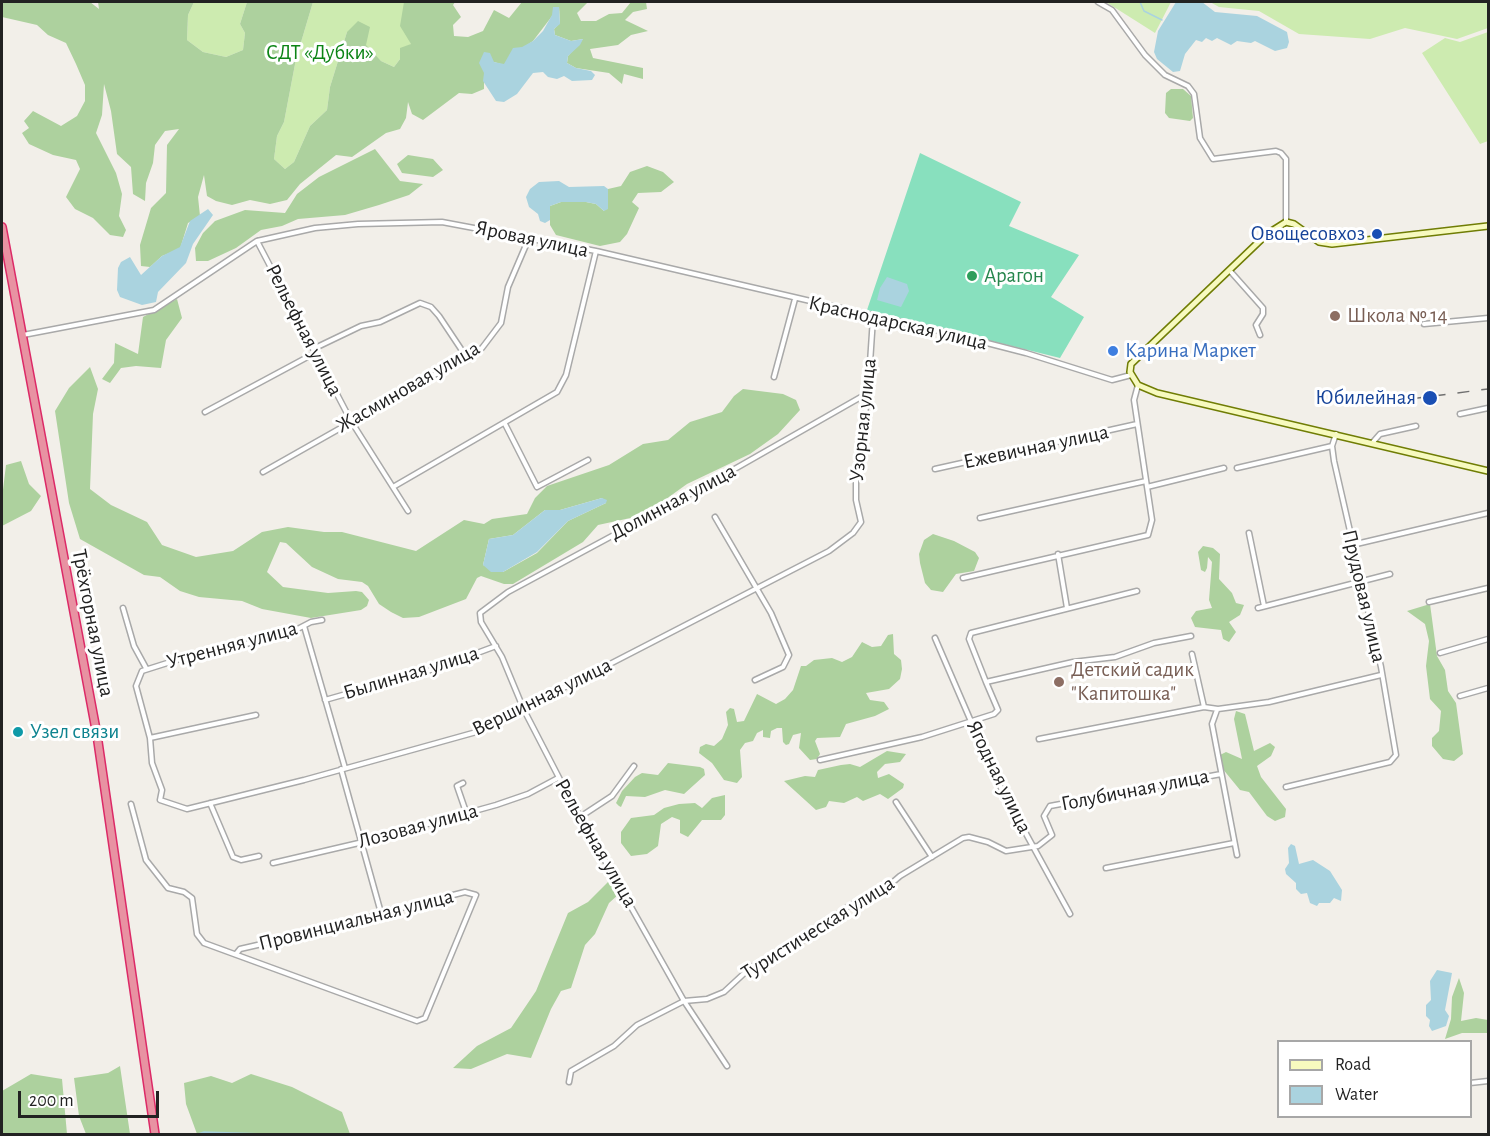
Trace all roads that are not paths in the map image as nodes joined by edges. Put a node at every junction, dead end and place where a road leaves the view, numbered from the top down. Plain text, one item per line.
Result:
1 (1098, 2) edge
2 (1286, 222) junction
3 (1488, 226) edge
4 (2, 227) edge
5 (529, 238) junction
6 (256, 241) junction
7 (596, 251) junction
8 (663, 268) joint
9 (1231, 272) junction
10 (795, 298) junction
11 (873, 318) junction
12 (1488, 318) edge
13 (1424, 324) dead end
14 (23, 335) junction
15 (1260, 335) dead end
16 (314, 351) junction
17 (467, 358) junction
18 (1131, 375) junction
19 (774, 377) dead end
20 (1138, 385) junction
21 (868, 393) junction
22 (1488, 408) edge
23 (204, 412) dead end
24 (1460, 414) dead end
25 (351, 421) junction
26 (505, 424) junction
27 (1137, 424) junction
28 (1416, 426) dead end
29 (1336, 434) junction
30 (1373, 442) junction
31 (1332, 446) junction
32 (588, 460) dead end
33 (1224, 468) dead end
34 (1237, 468) dead end
35 (935, 469) dead end
36 (1488, 471) edge
37 (263, 472) dead end
38 (1146, 484) junction
39 (393, 488) junction
40 (408, 511) dead end
41 (1488, 513) edge
42 (716, 517) dead end
43 (980, 518) dead end
44 (861, 522) joint
45 (1249, 533) dead end
46 (1352, 545) junction
47 (1058, 554) junction
48 (1390, 574) dead end
49 (963, 578) dead end
50 (1360, 580) junction
51 (755, 587) junction
52 (1488, 588) edge
53 (1137, 591) dead end
54 (1429, 602) dead end
55 (123, 608) dead end
56 (1067, 608) junction
57 (480, 613) joint
58 (322, 620) dead end
59 (304, 626) junction
60 (1191, 636) dead end
61 (935, 638) dead end
62 (1488, 639) edge
63 (496, 646) junction
64 (1440, 653) dead end
65 (1192, 654) dead end
66 (144, 670) junction
67 (1381, 675) junction
68 (754, 680) dead end
69 (986, 682) junction
70 (1488, 688) edge
71 (1460, 696) dead end
72 (325, 700) junction
73 (1204, 707) junction
74 (524, 710) junction
75 (1218, 710) junction
76 (256, 716) dead end
77 (971, 720) junction
78 (150, 738) junction
79 (1040, 739) dead end
80 (820, 760) dead end
81 (634, 766) dead end
82 (343, 768) junction
83 (1221, 774) junction
84 (558, 778) junction
85 (463, 783) dead end
86 (1286, 787) dead end
87 (896, 802) dead end
88 (210, 803) junction
89 (131, 804) dead end
90 (466, 812) junction
91 (580, 817) junction
92 (363, 842) junction
93 (1234, 843) junction
94 (1034, 846) junction
95 (1238, 855) dead end
96 (259, 856) dead end
97 (932, 857) junction
98 (273, 863) dead end
99 (1106, 868) dead end
100 (381, 913) junction
101 (1070, 914) dead end
102 (236, 954) junction
103 (684, 1001) junction
104 (727, 1066) dead end
105 (1488, 1081) edge
106 (569, 1082) dead end
107 (1472, 1083) edge
108 (154, 1131) edge

1 - 2 street
2 - 3 street
2 - 9 street
4 - 14 highway, Трёхгорная улица
5 - 6 street, Яровая улица
5 - 7 street, Яровая улица
5 - 17 street, Жасминовая улица
6 - 14 street
6 - 16 street, Рельефная улица
7 - 8 street, Яровая улица
7 - 26 street
8 - 10 street, Краснодарская улица
9 - 15 street
9 - 18 street
10 - 11 street, Краснодарская улица
10 - 19 street
11 - 18 street, Краснодарская улица
11 - 21 street, Узорная улица
12 - 13 street
14 - 108 highway, Трёхгорная улица
16 - 17 street
16 - 23 street
16 - 25 street, Рельефная улица
17 - 25 street, Жасминовая улица
18 - 20 street
20 - 27 street
20 - 29 street
21 - 44 street, Узорная улица
21 - 57 street, Долинная улица
22 - 24 street
25 - 37 street, Жасминовая улица
25 - 39 street, Рельефная улица
26 - 32 street
26 - 39 street
27 - 35 street, Ежевичная улица
27 - 38 street
28 - 30 street
29 - 30 street
29 - 31 street, Прудовая улица
30 - 36 street
31 - 34 street
31 - 46 street, Прудовая улица
33 - 38 street
38 - 43 street
38 - 47 street
39 - 40 street, Рельефная улица
41 - 46 street
42 - 51 street
44 - 51 street, Вершинная улица
45 - 50 street
46 - 50 street, Прудовая улица
47 - 49 street
47 - 56 street
48 - 50 street
50 - 67 street, Прудовая улица
51 - 68 street
51 - 74 street, Вершинная улица
52 - 54 street
53 - 56 street
55 - 66 street
56 - 69 street
57 - 63 street, Рельефная улица
58 - 59 street, Утренняя улица
59 - 66 street, Утренняя улица
59 - 72 street
60 - 69 street
61 - 77 street, Ягодная улица
62 - 64 street
63 - 72 street, Былинная улица
63 - 74 street, Рельефная улица
65 - 73 street
66 - 78 street
67 - 75 street
67 - 86 street, Прудовая улица
69 - 77 street
70 - 71 street
72 - 82 street
73 - 75 street
73 - 79 street
74 - 82 street, Вершинная улица
74 - 84 street, Рельефная улица
75 - 83 street
76 - 78 street
77 - 80 street
77 - 94 street, Ягодная улица
78 - 88 street, Вершинная улица
81 - 91 street
82 - 88 street, Вершинная улица
82 - 92 street
83 - 93 street
83 - 94 street, Голубичная улица
84 - 90 street, Лозовая улица
84 - 91 street, Рельефная улица
85 - 90 street
87 - 97 street
88 - 96 street
89 - 102 street
90 - 92 street, Лозовая улица
91 - 103 street, Рельефная улица
92 - 98 street, Лозовая улица
92 - 100 street
93 - 95 street
93 - 99 street
94 - 97 street, Туристическая улица
94 - 101 street, Ягодная улица
97 - 103 street, Туристическая улица
100 - 102 street, Провинциальная улица
100 - 102 street, Провинциальная улица
103 - 104 street, Рельефная улица
103 - 106 street, Туристическая улица
105 - 107 street

